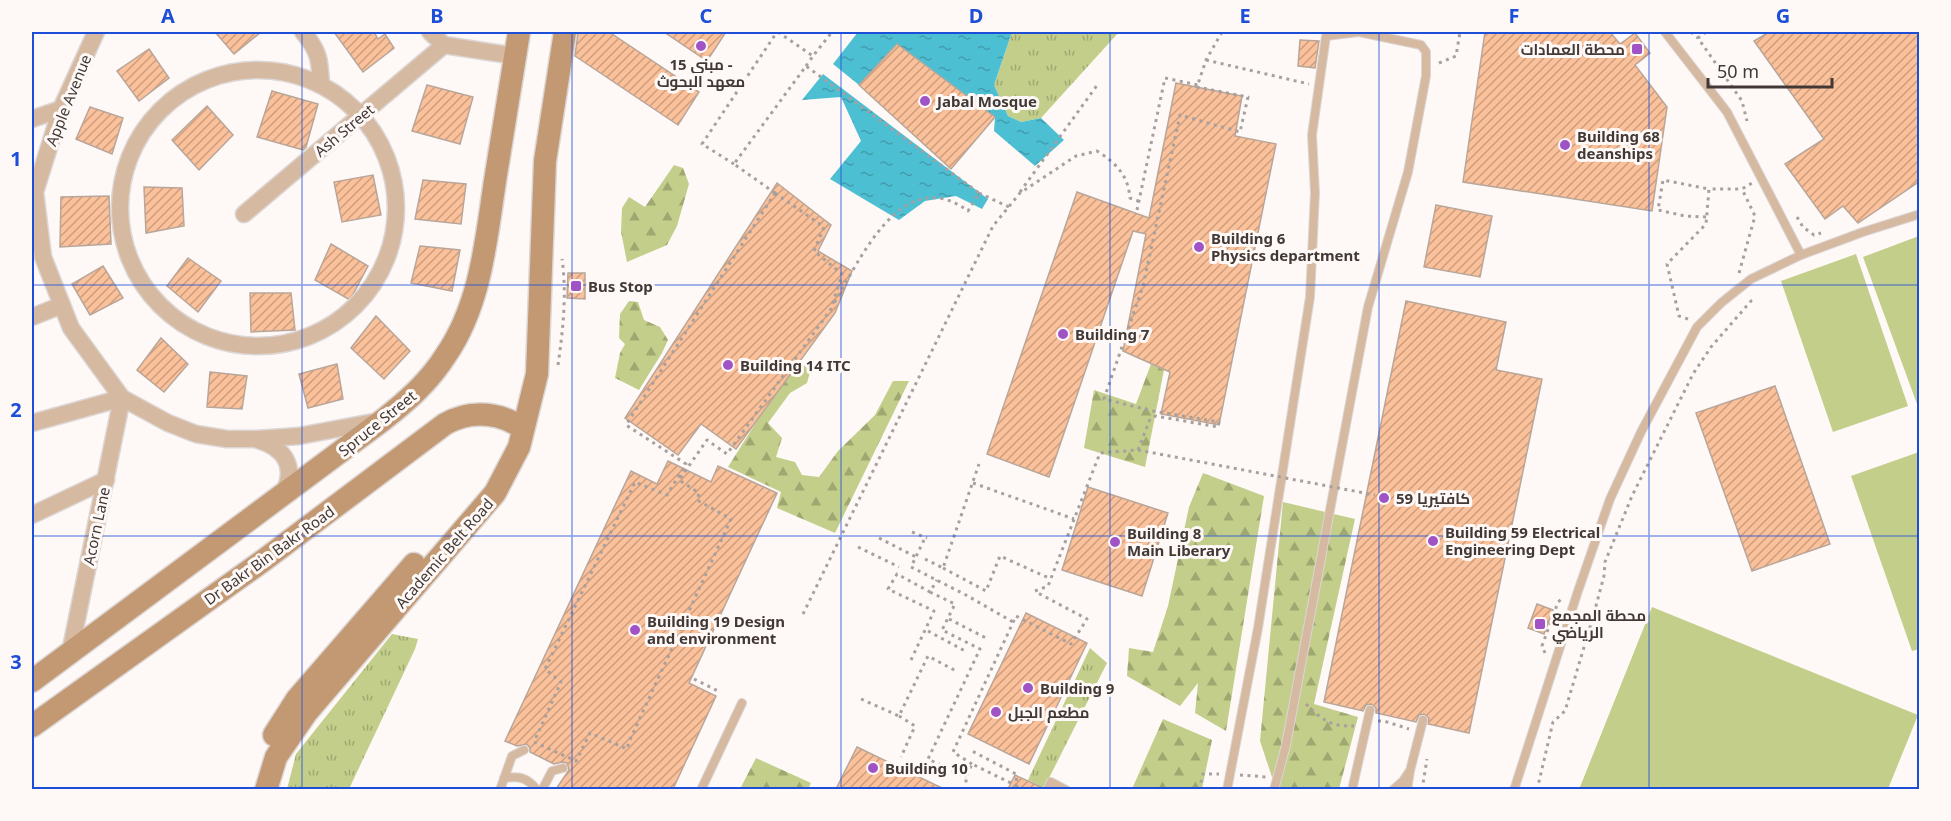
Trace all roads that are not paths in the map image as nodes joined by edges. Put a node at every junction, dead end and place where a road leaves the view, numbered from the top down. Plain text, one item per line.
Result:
1 (96, 32) edge
2 (303, 32) edge
3 (430, 32) edge
4 (519, 32) edge
5 (552, 32) edge
6 (565, 32) edge
7 (1665, 32) edge
8 (444, 45) junction
9 (515, 56) junction
10 (321, 85) junction
11 (61, 110) junction
12 (361, 116) junction
13 (32, 119) edge
14 (244, 214) dead end
15 (1920, 214) edge
16 (34, 215) edge
17 (1801, 255) junction
18 (62, 305) junction
19 (32, 317) edge
20 (122, 398) junction
21 (383, 420) junction
22 (32, 423) edge
23 (514, 423) junction
24 (257, 439) junction
25 (106, 480) junction
26 (281, 496) junction
27 (32, 515) edge
28 (70, 653) junction
29 (32, 681) edge
30 (742, 703) dead end
31 (1370, 710) dead end
32 (1423, 720) dead end
33 (32, 726) edge
34 (524, 750) dead end
35 (563, 768) dead end
36 (1410, 771) junction
37 (504, 778) junction
38 (255, 789) edge
39 (266, 789) edge
40 (500, 789) edge
41 (537, 789) edge
42 (542, 789) edge
43 (701, 789) edge
44 (1047, 789) edge
45 (1066, 789) edge
46 (1227, 789) edge
47 (1274, 789) edge
48 (1352, 789) edge
49 (1393, 789) edge
50 (1407, 789) edge
51 (1516, 789) edge

1 - 11 street, Apple Avenue
2 - 10 street
3 - 8 street
4 - 9 street, Spruce Street
5 - 23 street, Academic Belt Road
6 - 39 street, Academic Belt Road
7 - 17 lane
8 - 9 street
8 - 12 street, Ash Street
9 - 21 street, Spruce Street
10 - 12 street
10 - 12 street
11 - 13 street
11 - 16 street, Apple Avenue
12 - 14 street, Ash Street
15 - 17 lane
16 - 18 street, Apple Avenue
17 - 51 lane
18 - 19 street
18 - 20 street, Apple Avenue
20 - 22 street
20 - 24 street, Apple Avenue
20 - 25 street, Acorn Lane
21 - 24 street, Apple Avenue
21 - 26 street, Spruce Street
23 - 33 street, Dr Bakr Bin Bakr Road
23 - 38 street, Academic Belt Road
24 - 26 street
25 - 27 street
25 - 28 street, Acorn Lane
26 - 28 street, Spruce Street
28 - 29 street, Spruce Street
30 - 43 lane
31 - 48 lane
32 - 36 lane
34 - 37 lane
35 - 42 lane
36 - 49 lane
36 - 50 lane
37 - 40 lane
37 - 41 lane
44 - 45 lane
46 - 47 lane

